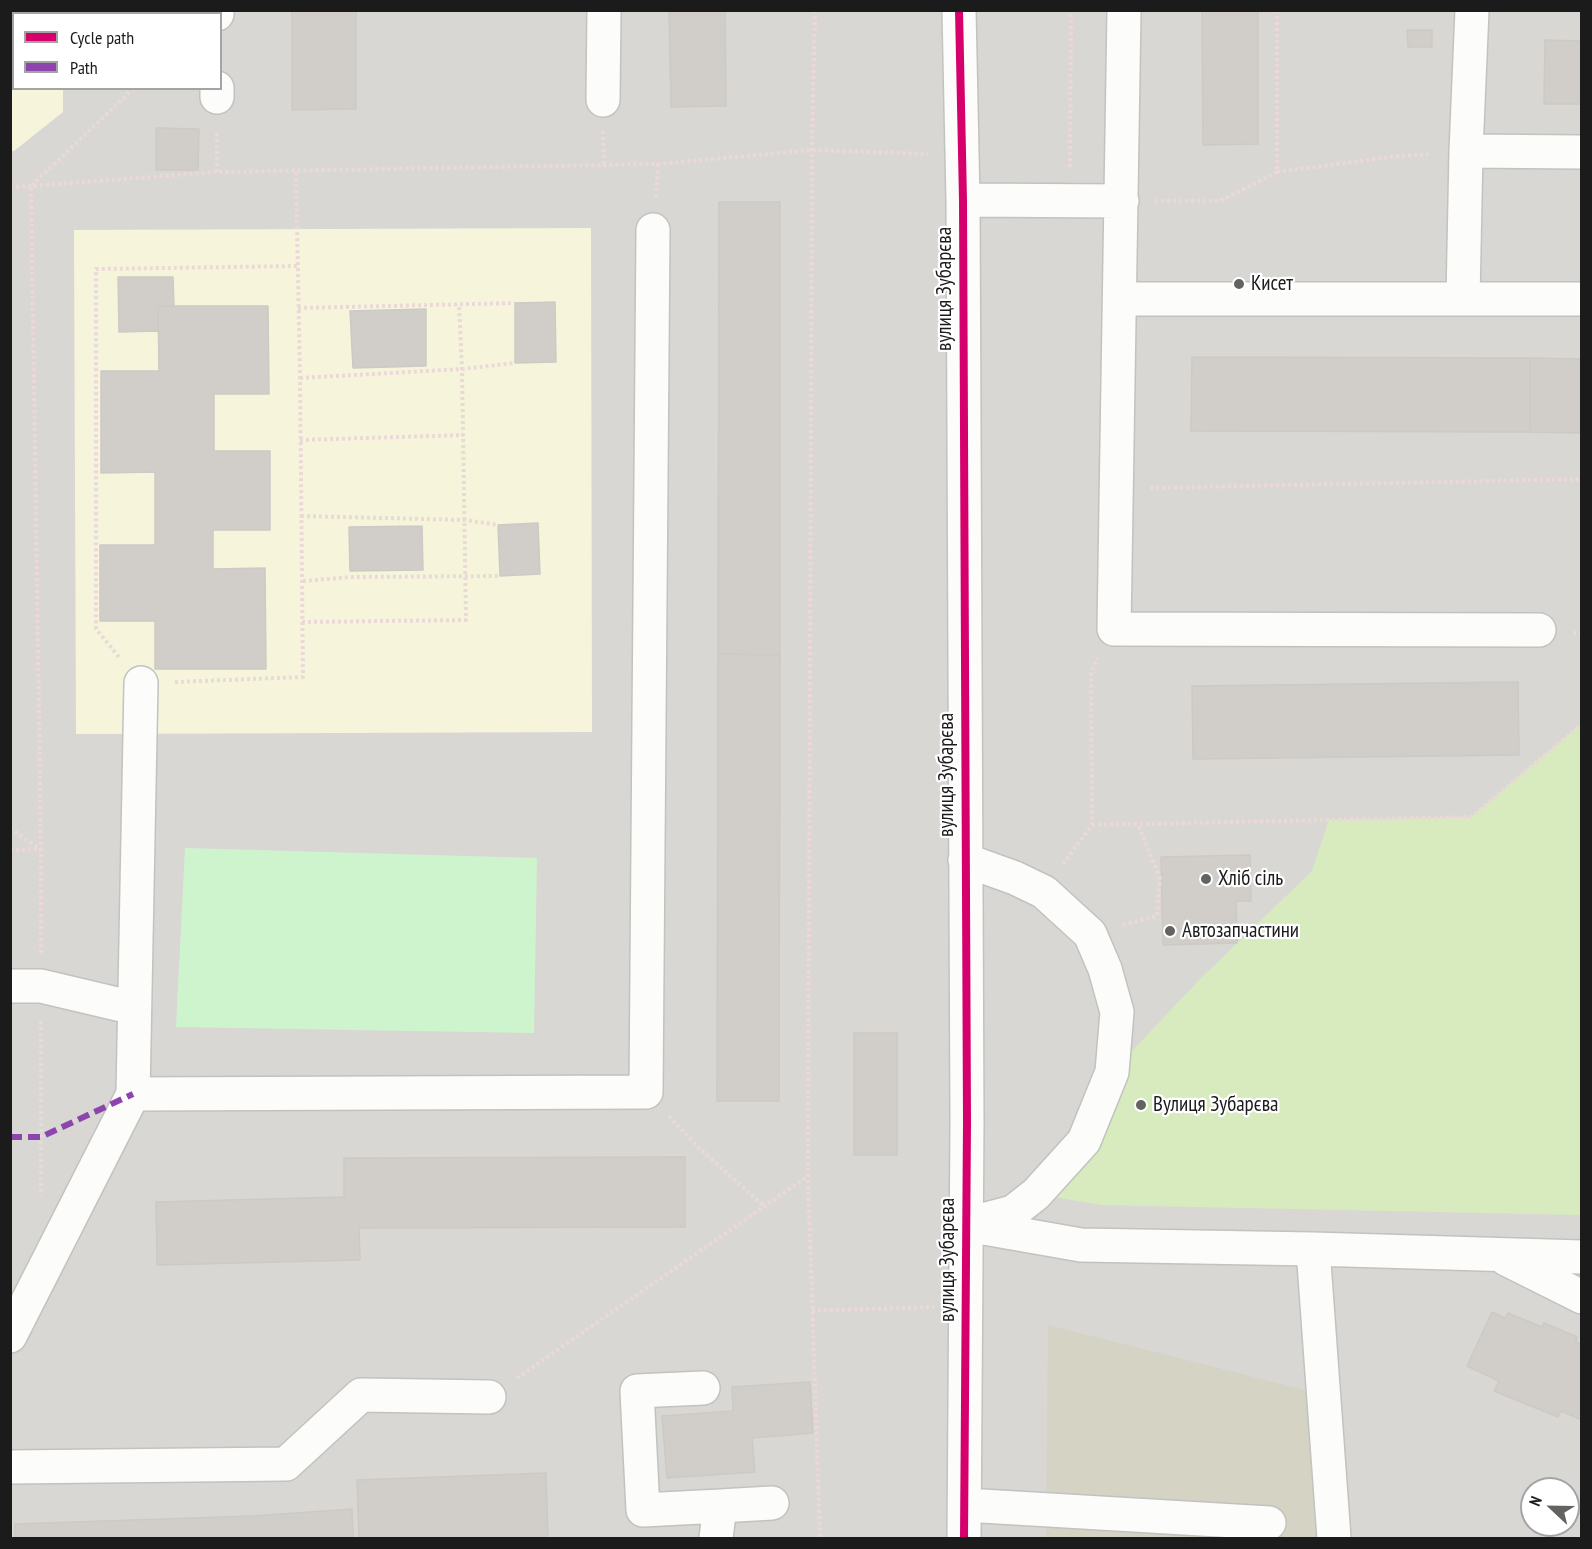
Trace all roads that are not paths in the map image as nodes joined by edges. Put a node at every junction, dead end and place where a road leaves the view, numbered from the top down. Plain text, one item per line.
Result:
1 (604, 10) edge
2 (959, 10) edge
3 (1124, 10) edge
4 (1472, 10) edge
5 (603, 100) dead end
6 (1466, 151) junction
7 (1581, 152) edge
8 (963, 200) junction
9 (1122, 201) junction
10 (653, 230) dead end
11 (1581, 298) edge
12 (1120, 299) junction
13 (1463, 299) junction
14 (1539, 630) dead end
15 (141, 683) road end
16 (965, 860) junction
17 (26, 986) edge
18 (134, 1008) junction
19 (133, 1094) junction
20 (967, 1225) junction
21 (1313, 1249) junction
22 (1499, 1256) junction
23 (1581, 1257) edge
24 (26, 1275) edge
25 (1581, 1297) edge
26 (10, 1336) edge
27 (703, 1388) dead end
28 (489, 1397) road end
29 (10, 1467) edge
30 (772, 1503) dead end
31 (965, 1505) junction
32 (720, 1506) junction
33 (1269, 1523) dead end
34 (716, 1539) edge
35 (964, 1539) edge
36 (1334, 1539) edge

1 - 5 street
2 - 8 street, вулиця Зубарєва
3 - 9 street
4 - 6 street
6 - 7 street
6 - 13 street
8 - 9 street
8 - 16 street, вулиця Зубарєва
9 - 12 street
10 - 19 street
11 - 13 street
12 - 13 street
12 - 14 street
15 - 18 street
16 - 20 street, вулиця Зубарєва
16 - 20 street
17 - 18 street
18 - 19 street
19 - 24 street
20 - 21 street
20 - 31 street, вулиця Зубарєва
21 - 22 street
21 - 36 street
22 - 23 street
22 - 25 street
24 - 26 street
27 - 32 street
28 - 29 street
30 - 32 street
31 - 33 street
31 - 35 street, вулиця Зубарєва
32 - 34 street

